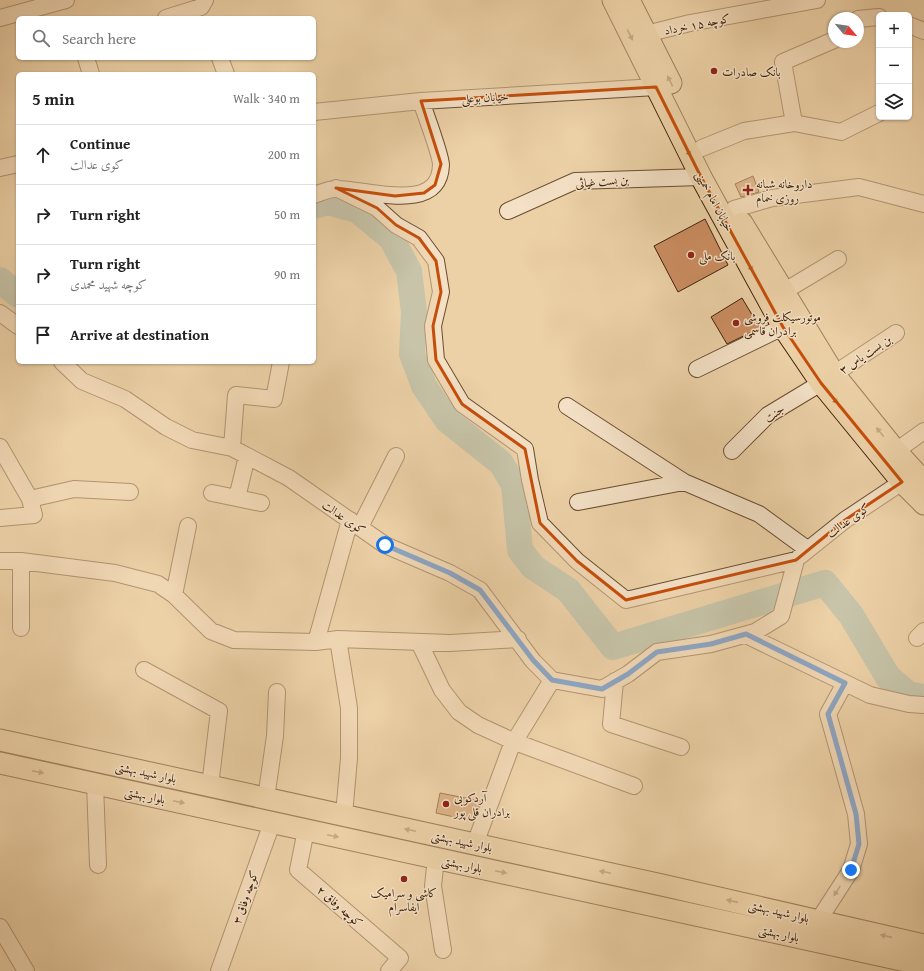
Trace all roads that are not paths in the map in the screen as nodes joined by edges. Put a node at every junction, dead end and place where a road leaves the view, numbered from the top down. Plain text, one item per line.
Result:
1 (66, 0) edge
2 (612, 0) edge
3 (629, 0) edge
4 (817, 0) edge
5 (204, 8) edge
6 (174, 16) edge
7 (876, 17) edge
8 (0, 18) edge
9 (864, 18) edge
10 (912, 26) edge
11 (924, 31) edge
12 (646, 34) junction
13 (828, 43) edge
14 (87, 60) edge
15 (221, 60) edge
16 (90, 72) edge
17 (225, 72) edge
18 (656, 87) junction
19 (421, 101) junction
20 (316, 112) edge
21 (876, 114) edge
22 (794, 124) junction
23 (702, 148) junction
24 (16, 164) edge
25 (0, 168) edge
26 (701, 177) junction
27 (336, 188) junction
28 (316, 194) edge
29 (924, 204) edge
30 (734, 209) junction
31 (508, 211) dead end
32 (838, 259) dead end
33 (782, 292) junction
34 (0, 313) edge
35 (16, 325) edge
36 (783, 327) junction
37 (896, 333) dead end
38 (64, 364) edge
39 (281, 364) edge
40 (697, 369) dead end
41 (827, 378) junction
42 (567, 406) dead end
43 (924, 431) edge
44 (0, 447) edge
45 (232, 448) junction
46 (732, 451) dead end
47 (896, 451) junction
48 (247, 456) junction
49 (396, 456) dead end
50 (684, 482) junction
51 (902, 482) junction
52 (924, 482) edge
53 (130, 492) dead end
54 (212, 493) dead end
55 (237, 498) junction
56 (30, 499) junction
57 (578, 502) dead end
58 (261, 503) dead end
59 (924, 504) edge
60 (0, 518) edge
61 (355, 524) junction
62 (188, 526) dead end
63 (807, 549) junction
64 (796, 560) junction
65 (0, 561) edge
66 (21, 561) junction
67 (174, 594) junction
68 (21, 628) dead end
69 (746, 634) junction
70 (338, 639) junction
71 (518, 639) junction
72 (316, 642) junction
73 (419, 642) junction
74 (144, 670) dead end
75 (552, 680) junction
76 (615, 681) junction
77 (845, 683) junction
78 (277, 692) dead end
79 (924, 705) edge
80 (0, 740) edge
81 (514, 742) junction
82 (681, 746) dead end
83 (0, 763) edge
84 (95, 784) junction
85 (210, 786) junction
86 (634, 786) dead end
87 (266, 798) junction
88 (344, 815) junction
89 (272, 823) junction
90 (306, 830) junction
91 (475, 844) junction
92 (436, 858) junction
93 (98, 865) dead end
94 (662, 885) junction
95 (657, 907) junction
96 (818, 920) junction
97 (0, 927) edge
98 (923, 948) edge
99 (443, 950) dead end
100 (899, 965) edge
101 (26, 971) edge
102 (219, 971) edge
103 (389, 971) edge

1 - 8 street
2 -> 18 main road, خیابان امام خمینی
3 - 12 main road, خیابان امام خمینی
4 - 12 street, کوچه ۱۵ خرداد
5 - 6 street
7 - 9 street
10 - 11 street
23 -> 12 main road, خیابان امام خمینی
13 - 22 street
14 - 16 street
15 - 17 street
18 - 19 street, خیابان بوعلی
18 -> 26 main road, خیابان امام خمینی
19 - 20 street, خیابان بوعلی
19 - 27 street
21 - 22 street
22 - 23 street
23 - 30 main road, خیابان امام خمینی
24 - 25 street
26 - 31 street, بن بست غیاثی
26 -> 36 main road, خیابان امام خمینی
27 - 28 street
27 - 64 street
29 - 30 street
30 - 33 main road, خیابان امام خمینی
32 - 33 street
33 - 41 main road, خیابان امام خمینی
34 - 35 street
36 - 40 street
36 - 41 main road, خیابان امام خمینی
37 - 41 street, بن بست یاس ۳
38 - 45 street, کوی عدالت
39 - 45 street
41 - 46 street, جنت
47 -> 41 main road, خیابان امام خمینی
41 -> 51 main road, خیابان امام خمینی
42 - 50 street
43 - 47 street
44 - 56 street
45 - 48 street, کوی عدالت
47 - 52 main road, خیابان امام خمینی
48 - 55 street
48 - 61 street, کوی عدالت
49 - 61 street
50 - 57 street
50 - 63 street
51 - 59 main road, خیابان امام خمینی
51 - 63 street, کوی عدالت
53 - 56 street
54 - 55 street
55 - 58 street
56 - 60 street
61 - 71 street, کوی عدالت
61 - 72 street
62 - 67 street
63 - 64 street, کوی عدالت
64 - 69 street
65 - 66 street
66 - 67 street
66 - 68 street
67 - 72 street
69 - 76 street
69 - 77 street
70 - 72 street
70 - 73 street
70 - 88 street
71 - 73 street
71 - 75 street, کوی عدالت
73 - 81 street
74 - 85 street
75 - 76 street
75 - 81 street
76 - 82 street
77 - 79 street
77 -> 96 street
78 - 87 street
80 - 85 main road, بلوار شهید بهشتی
81 - 86 street
81 - 91 street
83 -> 84 main road, بلوار بهشتی
84 -> 89 main road, بلوار بهشتی
84 - 93 street
85 - 87 main road, بلوار شهید بهشتی
87 - 88 main road, بلوار شهید بهشتی
91 -> 88 main road, بلوار شهید بهشتی
89 - 90 main road, بلوار بهشتی
89 - 102 street, کوچه وفاق ۳
90 -> 92 main road, بلوار بهشتی
90 - 103 street, کوچه وفاق ۲
94 -> 91 main road, بلوار شهید بهشتی
92 -> 95 main road, بلوار بهشتی
92 - 99 street
94 - 95 main road
96 -> 94 main road, بلوار شهید بهشتی
95 - 100 main road, بلوار بهشتی
98 -> 96 main road, بلوار شهید بهشتی
97 - 101 street
98 - 100 main road, بلوار بهشتی

